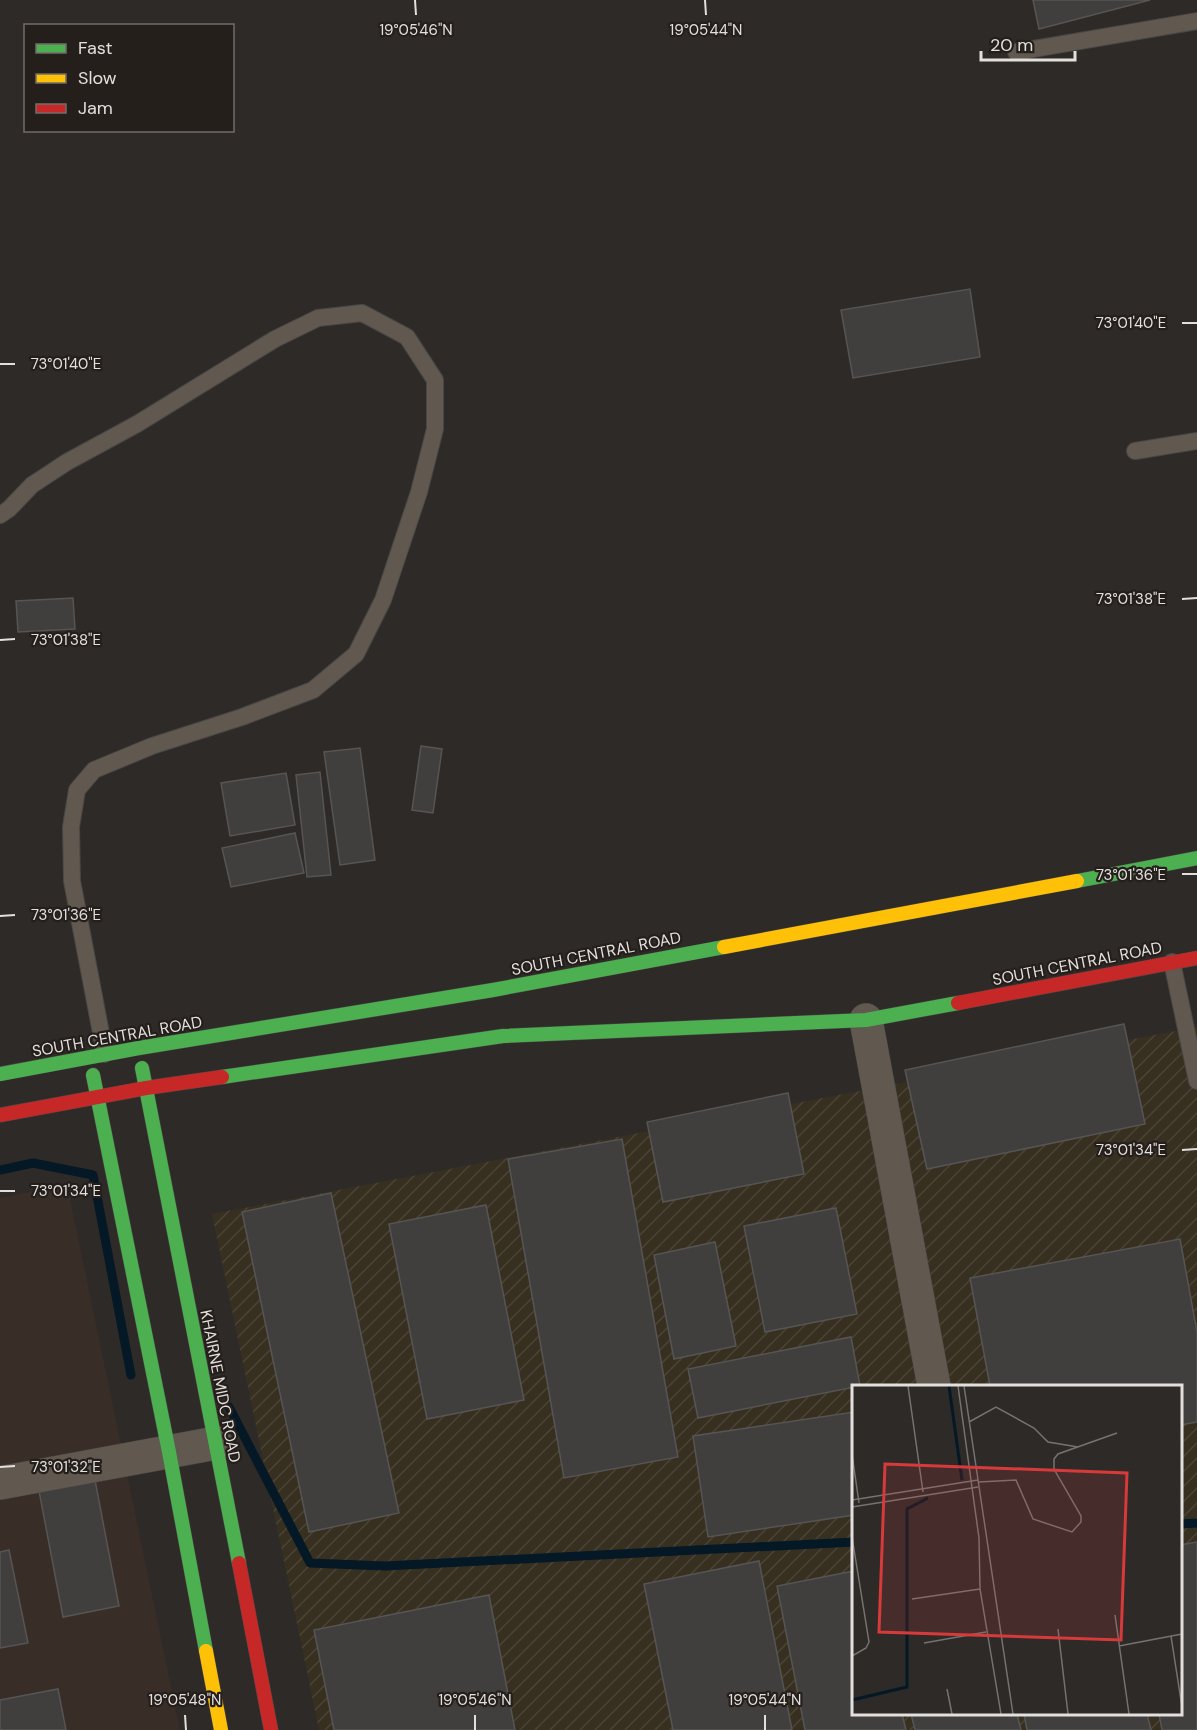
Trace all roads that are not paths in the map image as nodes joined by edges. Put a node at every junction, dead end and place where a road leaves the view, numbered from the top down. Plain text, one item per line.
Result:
1 (1197, 21) edge
2 (1016, 52) dead end
3 (1197, 441) edge
4 (1135, 451) dead end
5 (0, 515) edge
6 (1197, 858) edge
7 (1197, 958) edge
8 (1172, 962) junction
9 (866, 1020) junction
10 (139, 1048) junction
11 (97, 1055) junction
12 (0, 1074) edge
13 (1197, 1081) edge
14 (146, 1088) junction
15 (97, 1096) junction
16 (0, 1115) edge
17 (934, 1385) edge
18 (216, 1443) junction
19 (169, 1452) junction
20 (0, 1483) edge
21 (221, 1730) edge
22 (271, 1730) edge

1 - 2 lane
3 - 4 lane
5 - 11 lane
6 - 10 main road, SOUTH CENTRAL ROAD
7 - 8 main road, SOUTH CENTRAL ROAD
8 - 9 main road, SOUTH CENTRAL ROAD
8 - 13 lane
9 - 14 main road, SOUTH CENTRAL ROAD
9 - 17 street
10 - 11 main road, SOUTH CENTRAL ROAD
10 - 14 main road, KHAIRNE MIDC ROAD
11 - 12 main road, SOUTH CENTRAL ROAD
11 - 15 main road
14 - 15 main road, SOUTH CENTRAL ROAD
14 - 18 main road, KHAIRNE MIDC ROAD
15 - 16 main road, SOUTH CENTRAL ROAD
15 - 19 main road
18 - 19 street
18 - 22 main road, KHAIRNE MIDC ROAD
19 - 20 street
19 - 21 main road

